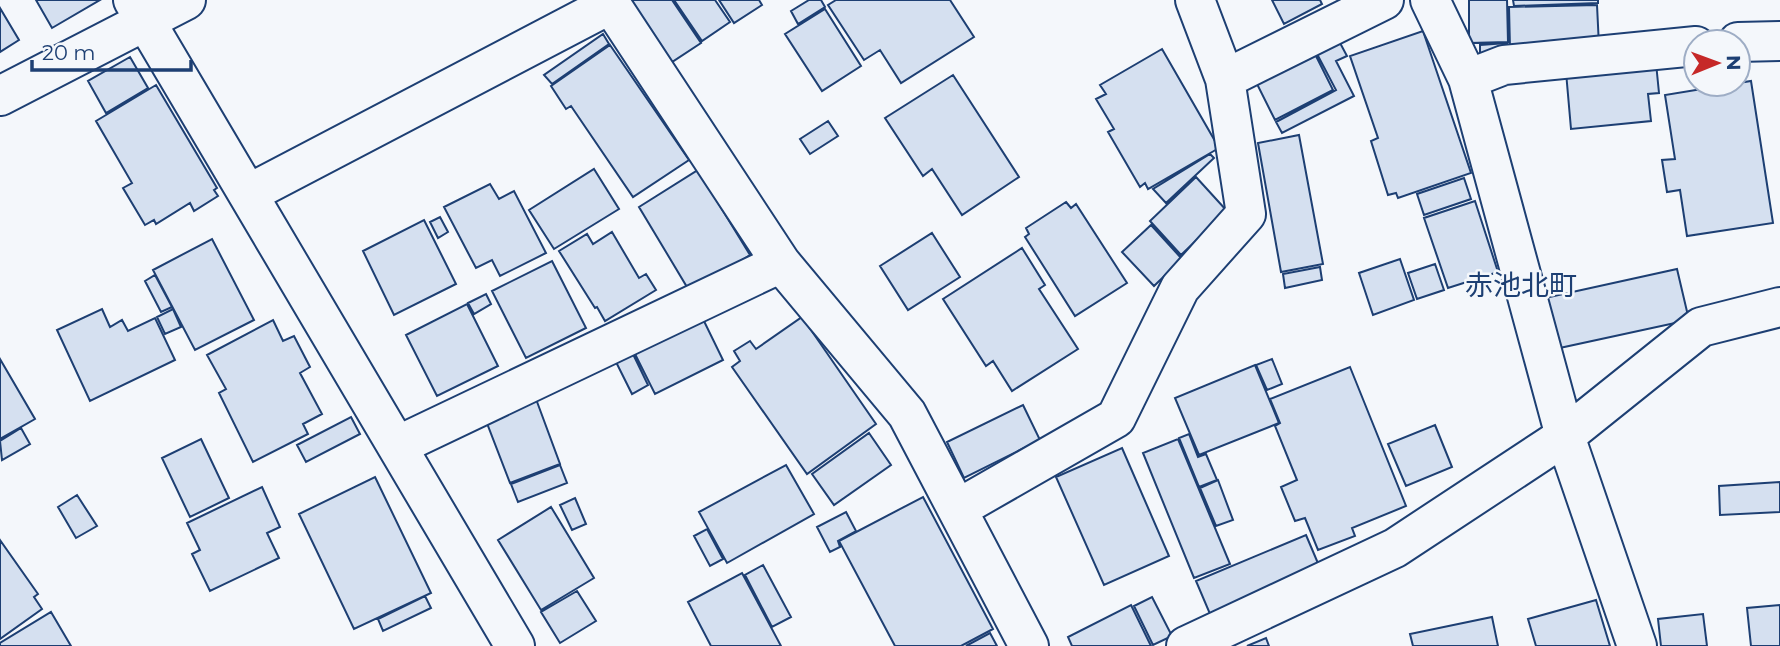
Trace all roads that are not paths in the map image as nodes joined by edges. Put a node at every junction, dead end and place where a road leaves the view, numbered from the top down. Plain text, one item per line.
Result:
1 (186, 0) edge
2 (1195, 0) edge
3 (1384, 0) edge
4 (1430, 0) edge
5 (609, 2) edge
6 (139, 11) edge
7 (1780, 41) edge
8 (1752, 42) edge
9 (1682, 47) edge
10 (1225, 79) junction
11 (1468, 79) junction
12 (0, 96) edge
13 (248, 194) junction
14 (781, 263) junction
15 (1780, 307) edge
16 (1565, 436) junction
17 (397, 446) junction
18 (959, 508) junction
19 (515, 646) edge
20 (1029, 646) edge
21 (1186, 646) edge
22 (1637, 646) edge

1 - 6 street
2 - 10 street
3 - 10 street
4 - 11 street
5 - 13 street
5 - 14 street
6 - 12 street
6 - 13 street
7 - 8 street
9 - 11 street
10 - 18 street
11 - 16 street
13 - 17 street
14 - 17 street
14 - 18 street
15 - 16 street
16 - 21 street
16 - 22 street
17 - 19 street
18 - 20 street

